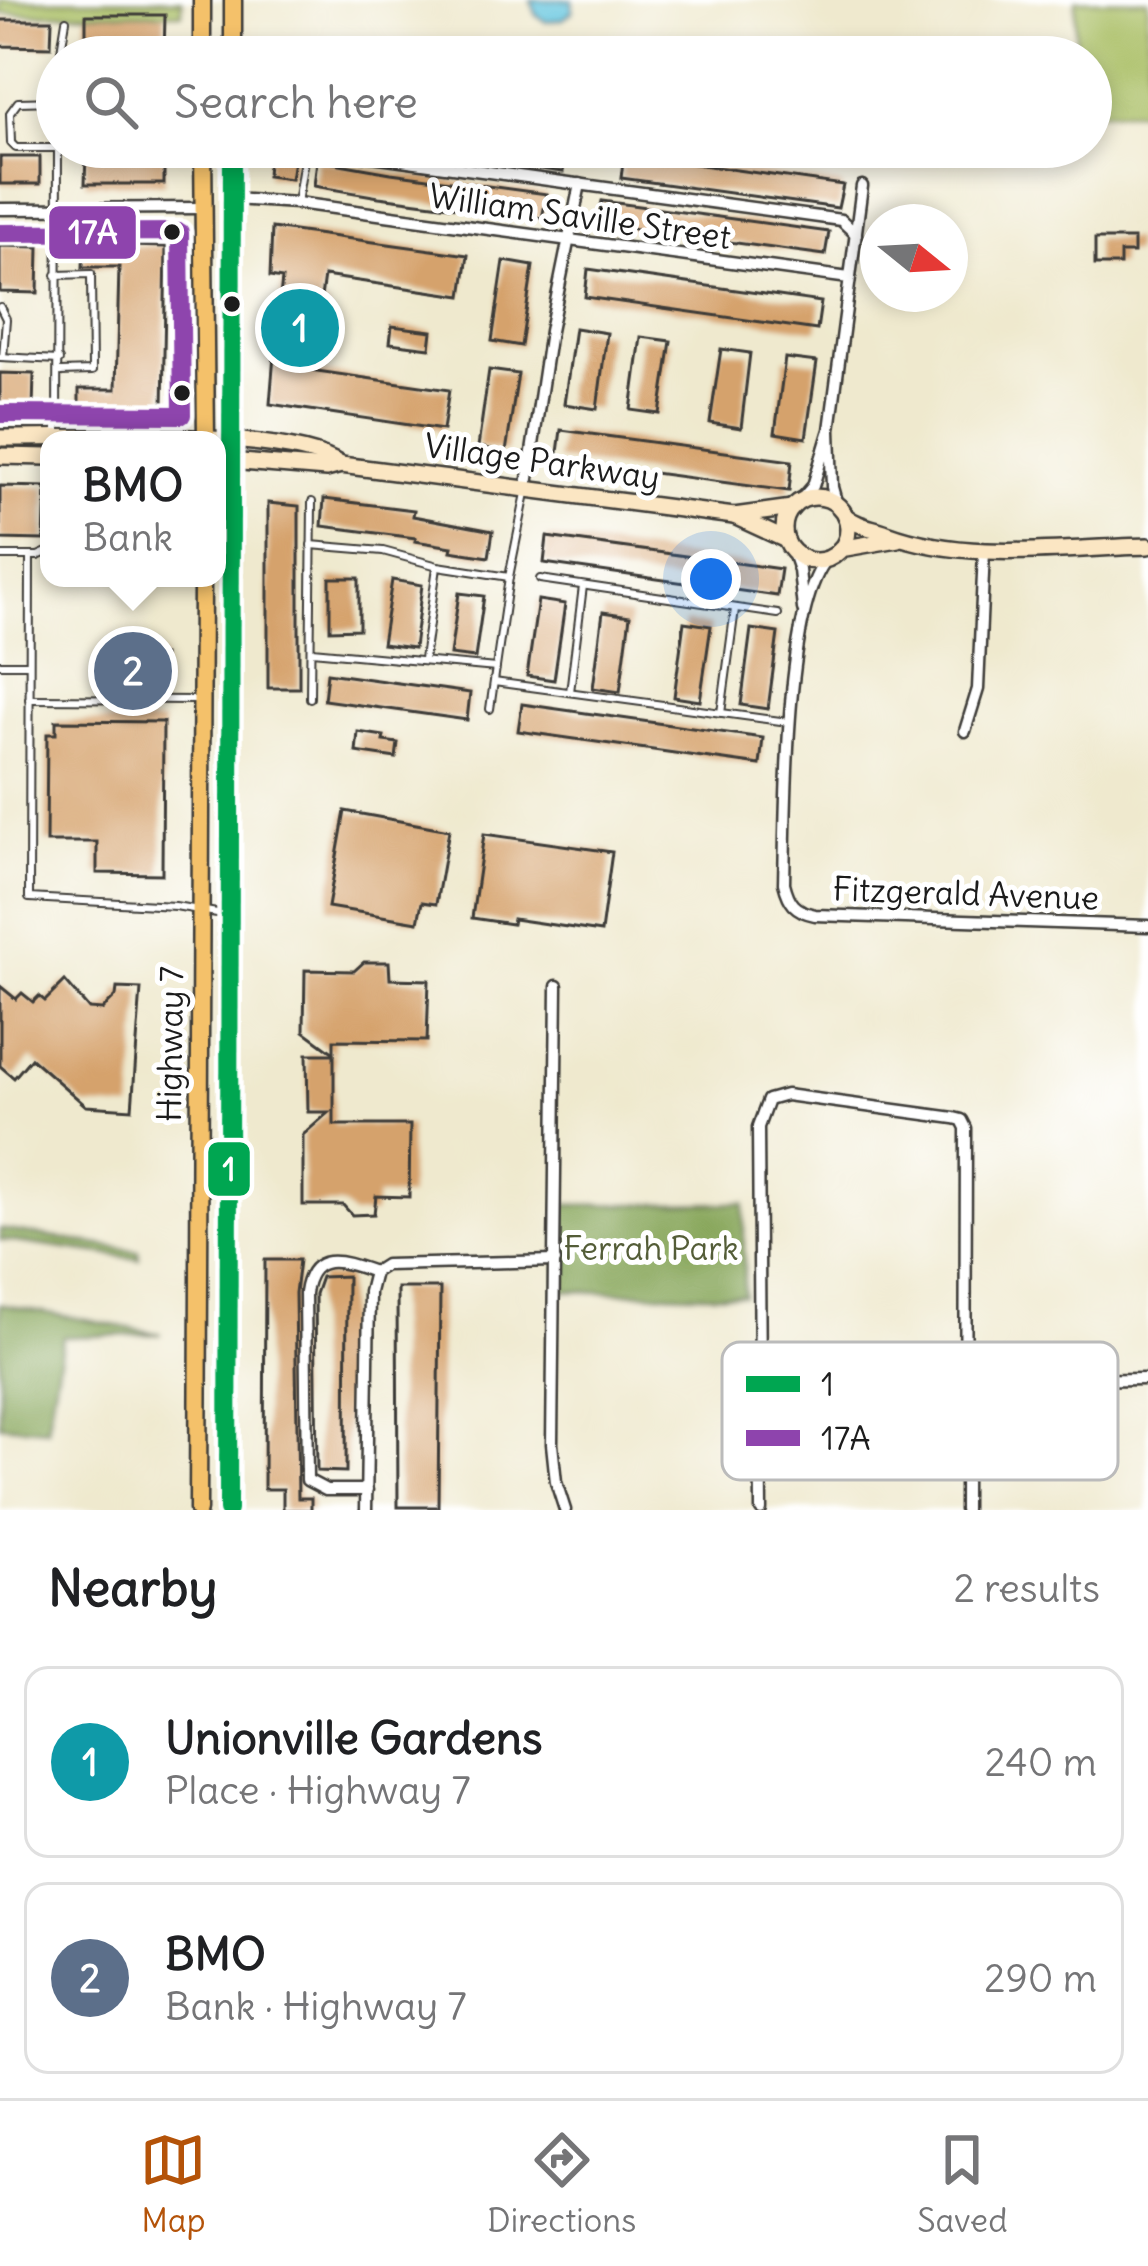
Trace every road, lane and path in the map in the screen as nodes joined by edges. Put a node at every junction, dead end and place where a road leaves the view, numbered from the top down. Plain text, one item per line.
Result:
1 (202, 0) edge
2 (233, 0) edge
3 (66, 20) dead end
4 (63, 36) edge
5 (202, 36) edge
6 (232, 36) edge
7 (36, 100) edge
8 (36, 149) edge
9 (58, 168) edge
10 (203, 168) edge
11 (232, 168) edge
12 (303, 168) edge
13 (462, 168) edge
14 (580, 184) junction
15 (862, 186) dead end
16 (232, 199) junction
17 (297, 203) junction
18 (57, 208) junction
19 (204, 208) junction
20 (0, 209) edge
21 (856, 234) junction
22 (566, 242) junction
23 (56, 274) junction
24 (849, 278) junction
25 (0, 307) edge
26 (2, 357) edge
27 (58, 360) junction
28 (58, 372) junction
29 (830, 430) junction
30 (58, 431) edge
31 (206, 431) edge
32 (226, 431) edge
33 (0, 438) edge
34 (40, 439) edge
35 (226, 454) edge
36 (0, 456) edge
37 (40, 457) edge
38 (526, 492) junction
39 (312, 502) dead end
40 (796, 504) junction
41 (841, 510) junction
42 (734, 516) junction
43 (898, 539) junction
44 (311, 545) junction
45 (789, 545) junction
46 (226, 546) edge
47 (1148, 546) edge
48 (984, 551) junction
49 (40, 553) edge
50 (834, 554) junction
51 (0, 556) edge
52 (30, 556) junction
53 (438, 566) junction
54 (508, 577) junction
55 (540, 579) dead end
56 (583, 586) junction
57 (202, 587) edge
58 (735, 608) junction
59 (803, 612) junction
60 (778, 614) dead end
61 (312, 651) junction
62 (424, 658) junction
63 (0, 664) edge
64 (29, 664) junction
65 (496, 668) junction
66 (494, 682) junction
67 (569, 692) junction
68 (310, 698) dead end
69 (29, 699) junction
70 (201, 700) junction
71 (490, 709) dead end
72 (722, 712) junction
73 (790, 722) junction
74 (964, 731) dead end
75 (202, 910) junction
76 (230, 916) junction
77 (1148, 926) edge
78 (557, 986) dead end
79 (555, 1262) junction
80 (374, 1272) junction
81 (760, 1342) edge
82 (966, 1342) edge
83 (1118, 1379) edge
84 (1148, 1379) edge
85 (761, 1480) edge
86 (965, 1480) edge
87 (367, 1490) junction
88 (199, 1510) edge
89 (228, 1510) edge
90 (366, 1510) edge
91 (565, 1510) edge
92 (761, 1510) edge
93 (965, 1510) edge

1 - 5 main road
2 - 6 main road
3 - 4 lane
7 - 8 lane
9 - 18 lane
10 - 19 main road
11 - 16 main road, Highway 7
12 - 17 lane
13 - 14 street
14 - 21 street
14 - 22 street
15 - 21 street
16 - 17 street, William Saville Street
16 - 32 main road, Highway 7
17 - 22 street, William Saville Street
18 - 19 street
18 - 20 street
18 - 23 lane
19 - 31 main road
21 - 24 street
22 - 24 street, William Saville Street
22 - 38 street
23 - 27 lane
23 - 28 lane
24 - 29 street
25 - 26 lane
26 - 27 lane
27 - 28 lane
28 - 30 lane
29 - 40 street
29 - 41 street
33 - 34 main road, Village Parkway
35 - 38 main road, Village Parkway
36 - 37 main road
38 - 42 main road, Village Parkway
38 - 54 lane
39 - 44 lane
40 - 41 main road
40 - 42 main road, Village Parkway
40 - 45 main road
41 - 43 main road
41 - 50 main road
42 - 45 main road, Village Parkway
43 - 48 main road
43 - 50 main road
44 - 53 lane
44 - 61 lane
45 - 50 main road
45 - 59 street, Fitzgerald Avenue
46 - 76 main road, Highway 7
47 - 48 main road
48 - 74 street
49 - 52 lane
50 - 59 street, Fitzgerald Avenue
51 - 52 lane
52 - 64 lane
53 - 54 lane
53 - 62 lane
54 - 65 lane
55 - 56 lane
56 - 58 lane
56 - 67 lane
57 - 70 main road, Highway 7
58 - 60 lane
58 - 72 lane
59 - 73 street, Fitzgerald Avenue
61 - 62 lane
61 - 68 lane
62 - 65 lane
63 - 64 lane
64 - 69 lane
65 - 66 lane
66 - 67 lane
66 - 71 lane
67 - 72 lane
69 - 70 lane
69 - 75 lane
70 - 75 main road, Highway 7
72 - 73 lane
73 - 77 street, Fitzgerald Avenue
75 - 76 lane
75 - 88 main road, Highway 7
76 - 89 main road, Highway 7
78 - 79 street
79 - 80 street
79 - 91 street
80 - 87 street
80 - 87 street
81 - 82 street
83 - 84 street
85 - 92 street
86 - 93 street
87 - 90 street

